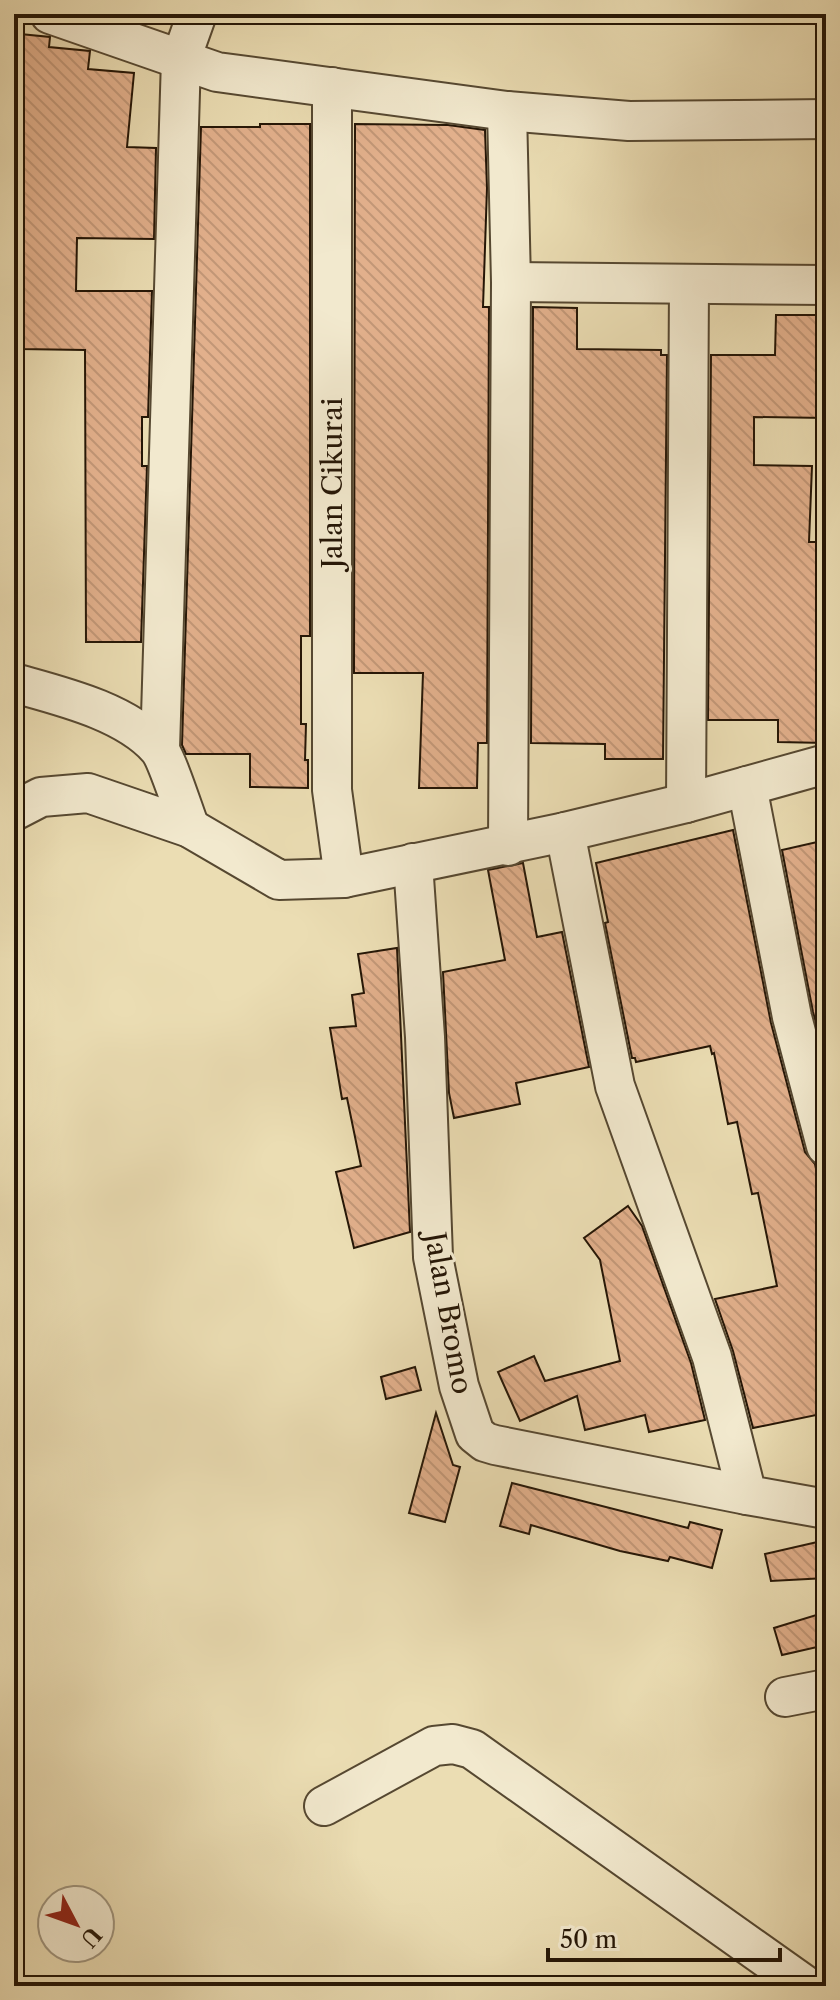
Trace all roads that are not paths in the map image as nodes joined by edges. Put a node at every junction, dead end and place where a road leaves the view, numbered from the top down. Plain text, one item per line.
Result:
1 (50, 14) edge
2 (197, 14) edge
3 (181, 59) junction
4 (332, 87) junction
5 (507, 111) junction
6 (826, 119) edge
7 (511, 282) junction
8 (689, 285) junction
9 (826, 285) edge
10 (14, 683) edge
11 (160, 749) junction
12 (826, 764) edge
13 (747, 786) junction
14 (686, 803) junction
15 (14, 811) edge
16 (190, 828) junction
17 (565, 832) junction
18 (508, 846) junction
19 (413, 863) junction
20 (344, 878) junction
21 (826, 1146) edge
22 (747, 1495) junction
23 (826, 1509) edge
24 (826, 1689) edge
25 (785, 1697) dead end
26 (324, 1806) dead end
27 (806, 1986) edge

1 - 3 street
2 - 3 street
3 - 4 street
3 - 11 street
4 - 5 street
4 - 20 street, Jalan Cikurai
5 - 6 street
5 - 7 street
7 - 8 street
7 - 18 street
8 - 9 street
8 - 14 street
10 - 11 street
11 - 16 street
12 - 13 street
13 - 14 street
13 - 21 street
14 - 17 street
15 - 16 street
16 - 20 street
17 - 18 street
17 - 22 street
18 - 19 street
19 - 20 street
19 - 22 street, Jalan Bromo
22 - 23 street, Jalan Bromo
24 - 25 street
26 - 27 street

